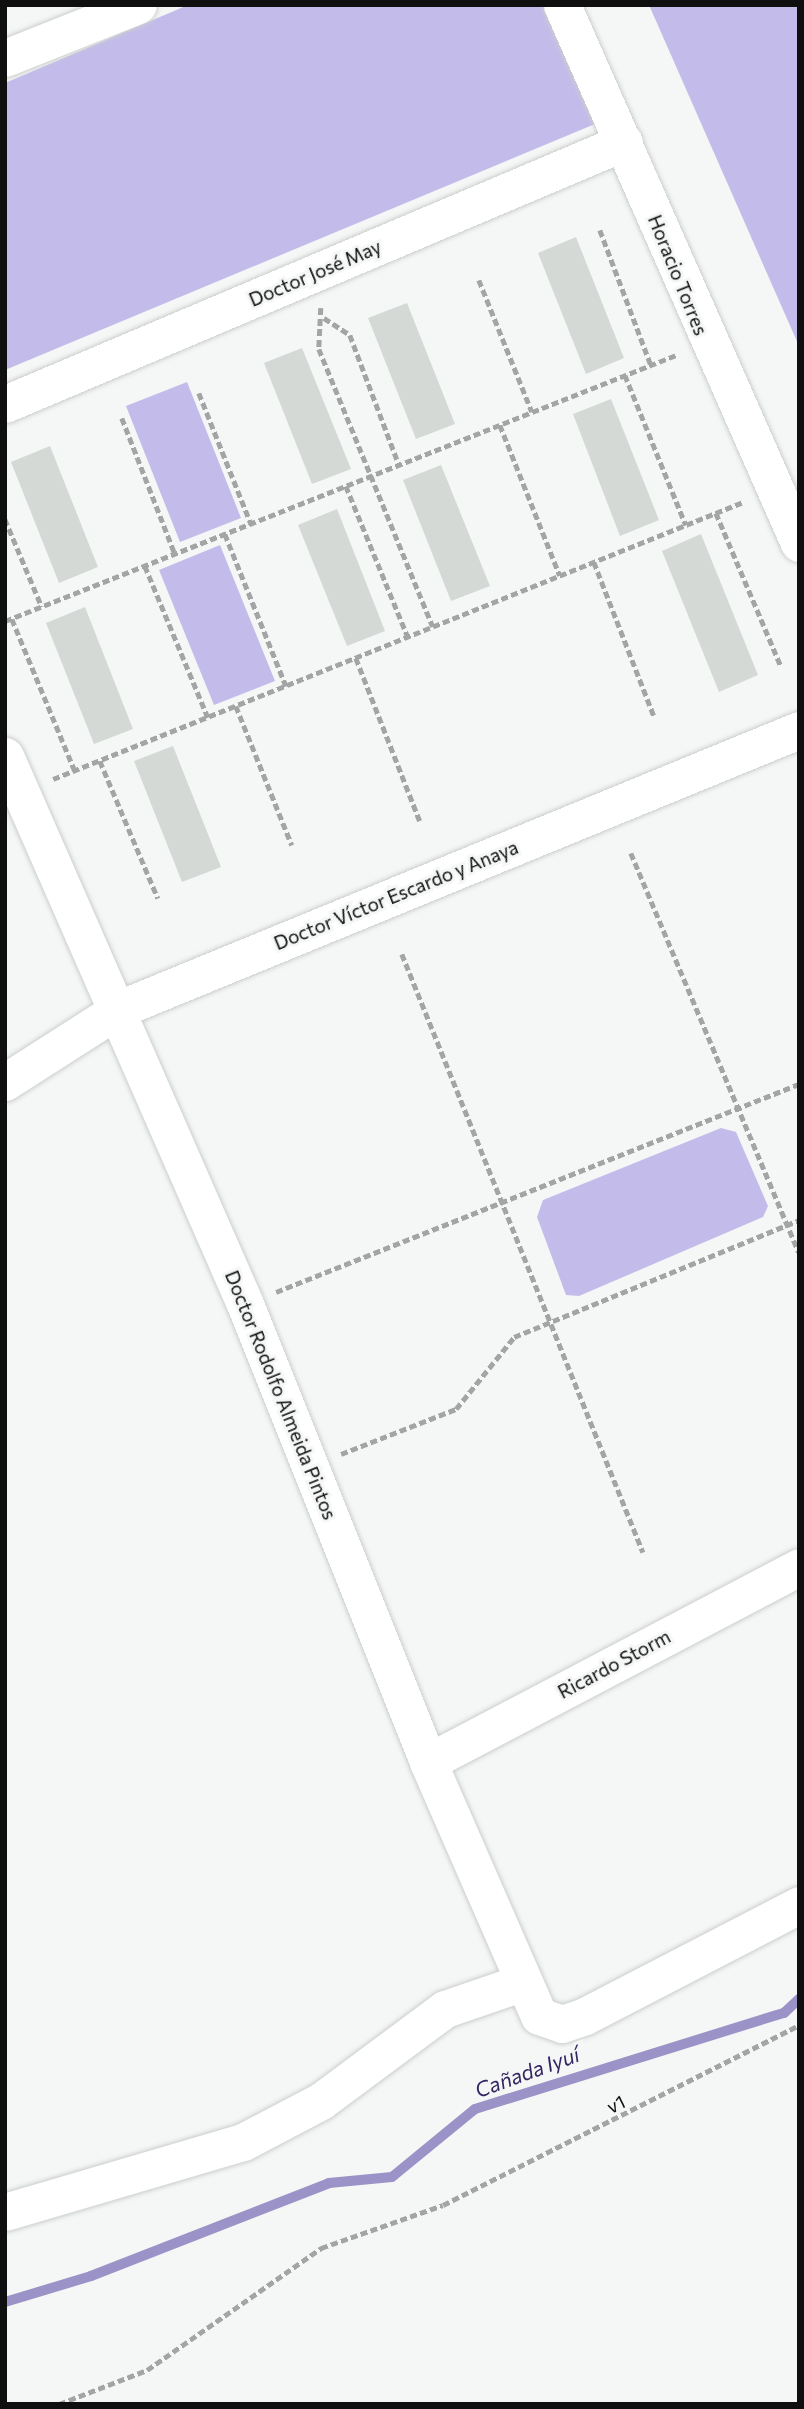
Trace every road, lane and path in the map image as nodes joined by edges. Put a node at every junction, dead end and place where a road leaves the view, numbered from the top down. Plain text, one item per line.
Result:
1 (138, 5) edge
2 (562, 5) edge
3 (5, 58) edge
4 (624, 142) junction
5 (600, 230) dead end
6 (309, 275) junction
7 (480, 280) dead end
8 (324, 318) junction
9 (706, 343) junction
10 (651, 365) junction
11 (625, 375) junction
12 (199, 393) dead end
13 (5, 404) edge
14 (533, 412) junction
15 (122, 418) dead end
16 (500, 425) junction
17 (399, 465) junction
18 (371, 476) junction
19 (346, 486) junction
20 (773, 490) junction
21 (716, 513) junction
22 (5, 519) edge
23 (251, 524) junction
24 (686, 525) junction
25 (225, 534) junction
26 (799, 543) edge
27 (175, 554) junction
28 (594, 562) junction
29 (145, 566) junction
30 (559, 576) junction
31 (42, 607) junction
32 (12, 619) junction
33 (5, 621) edge
34 (433, 627) junction
35 (408, 637) junction
36 (356, 658) junction
37 (781, 666) dead end
38 (286, 686) junction
39 (236, 706) junction
40 (654, 716) dead end
41 (208, 717) junction
42 (799, 730) edge
43 (5, 756) edge
44 (100, 761) junction
45 (75, 771) junction
46 (22, 792) junction
47 (419, 821) dead end
48 (292, 845) dead end
49 (631, 853) dead end
50 (158, 898) dead end
51 (402, 954) dead end
52 (119, 1009) junction
53 (5, 1082) edge
54 (799, 1084) edge
55 (740, 1108) junction
56 (502, 1203) junction
57 (799, 1220) edge
58 (788, 1224) junction
59 (799, 1252) edge
60 (245, 1304) junction
61 (551, 1321) junction
62 (310, 1465) junction
63 (643, 1552) dead end
64 (799, 1567) edge
65 (428, 1762) junction
66 (799, 1905) edge
67 (524, 1982) junction
68 (799, 2025) edge
69 (5, 2212) edge
70 (59, 2404) edge

1 - 3 street
2 - 4 street, Horacio Torres
4 - 6 street, Doctor José May
4 - 9 street, Horacio Torres
5 - 10 path
6 - 8 path
6 - 13 street, Doctor José May
7 - 14 path
8 - 17 path
8 - 18 path
9 - 10 path
9 - 20 street, Horacio Torres
10 - 11 path
11 - 14 path
11 - 24 path
12 - 23 path
14 - 16 path
15 - 27 path
16 - 17 path
16 - 30 path
17 - 18 path
18 - 19 path
18 - 34 path
19 - 23 path
19 - 35 path
20 - 21 path
20 - 26 street, Horacio Torres
21 - 24 path
21 - 37 path
22 - 31 path
23 - 25 path
24 - 28 path
25 - 27 path
25 - 38 path
27 - 29 path
28 - 30 path
28 - 40 path
29 - 31 path
29 - 41 path
30 - 34 path
31 - 32 path
32 - 33 path
32 - 45 path
34 - 35 path
35 - 36 path
36 - 38 path
36 - 47 path
38 - 39 path
39 - 41 path
39 - 48 path
41 - 44 path
42 - 52 street, Doctor Víctor Escardo y Anaya
43 - 46 street, Doctor Rodolfo Almeida Pintos
44 - 45 path
44 - 50 path
45 - 46 path
46 - 52 street, Doctor Rodolfo Almeida Pintos
49 - 55 path
51 - 56 path
52 - 53 street, Doctor Víctor Escardo y Anaya
52 - 60 street, Doctor Rodolfo Almeida Pintos
54 - 55 path
55 - 56 path
55 - 58 path
56 - 60 path
56 - 61 path
57 - 58 path
58 - 59 path
58 - 61 path
60 - 62 street, Doctor Rodolfo Almeida Pintos
61 - 62 path
61 - 63 path
62 - 65 street, Doctor Rodolfo Almeida Pintos
64 - 65 street, Ricardo Storm
65 - 67 street, Doctor Rodolfo Almeida Pintos
66 - 67 street, Doctor Rodolfo Almeida Pintos
67 - 69 street
68 - 70 path, v1

